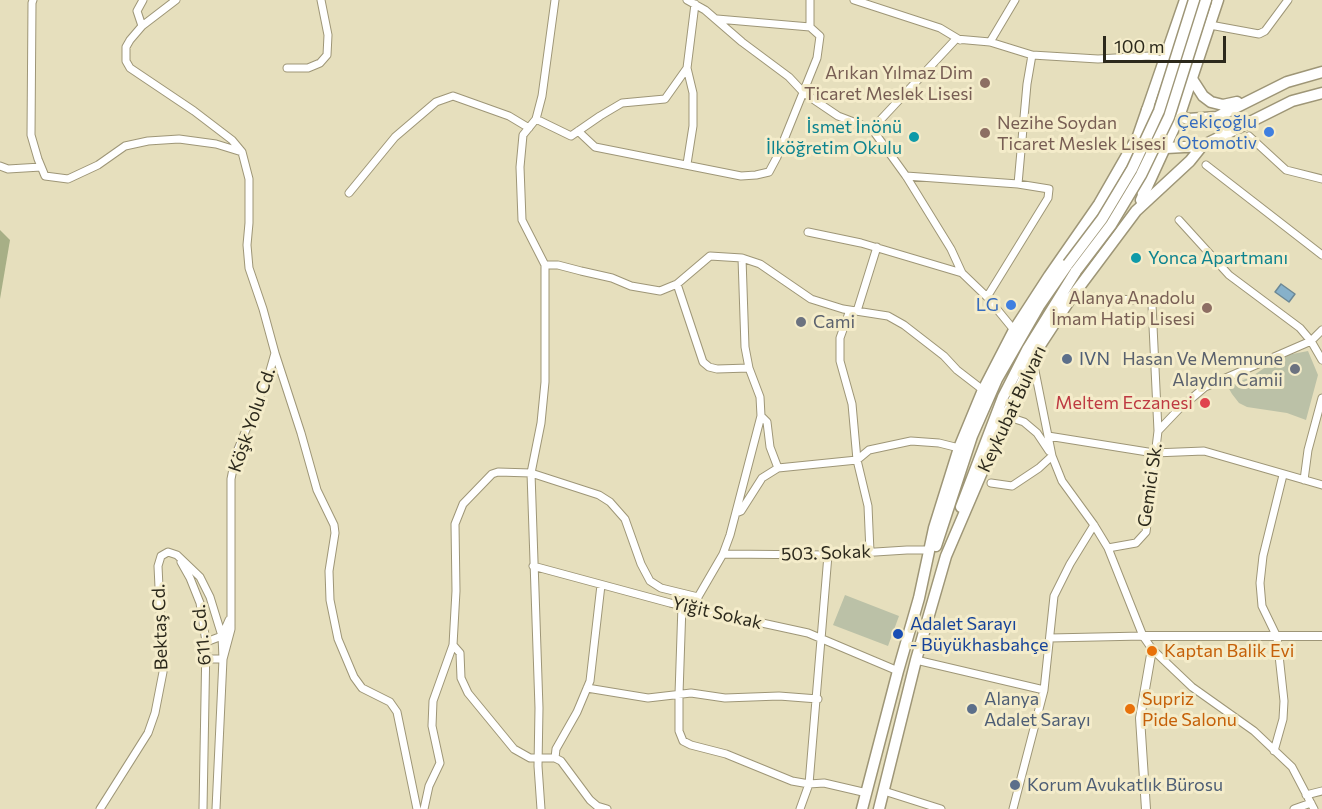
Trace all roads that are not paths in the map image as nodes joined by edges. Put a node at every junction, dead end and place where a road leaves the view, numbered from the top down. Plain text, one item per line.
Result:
1 (33, 0) edge
2 (143, 0) edge
3 (176, 0) edge
4 (321, 0) edge
5 (555, 0) edge
6 (687, 0) edge
7 (810, 0) edge
8 (854, 0) edge
9 (1015, 0) edge
10 (1185, 0) edge
11 (1194, 0) edge
12 (1206, 0) edge
13 (1218, 0) edge
14 (1288, 0) edge
15 (695, 4) junction
16 (876, 4) edge
17 (715, 19) junction
18 (1210, 25) junction
19 (142, 26) junction
20 (810, 27) junction
21 (960, 40) junction
22 (990, 42) junction
23 (1032, 55) junction
24 (1164, 65) junction
25 (287, 68) dead end
26 (687, 68) junction
27 (1322, 72) edge
28 (1192, 79) junction
29 (804, 93) junction
30 (1322, 93) edge
31 (1255, 99) junction
32 (1147, 110) junction
33 (1179, 117) junction
34 (536, 119) junction
35 (529, 128) junction
36 (872, 129) junction
37 (578, 131) junction
38 (1138, 136) junction
39 (1249, 136) dead end
40 (1202, 146) junction
41 (1166, 148) junction
42 (242, 152) junction
43 (687, 164) junction
44 (1206, 165) dead end
45 (0, 166) edge
46 (41, 167) junction
47 (1115, 175) junction
48 (906, 176) junction
49 (1322, 179) edge
50 (1018, 184) junction
51 (349, 194) dead end
52 (1143, 196) junction
53 (1136, 211) junction
54 (1179, 220) dead end
55 (808, 232) dead end
56 (877, 248) junction
57 (1322, 255) edge
58 (742, 258) junction
59 (544, 265) junction
60 (1072, 267) junction
61 (962, 273) junction
62 (677, 284) junction
63 (987, 297) junction
64 (1089, 297) dead end
65 (854, 311) junction
66 (1014, 330) junction
67 (1322, 330) edge
68 (1311, 341) junction
69 (274, 353) junction
70 (1033, 358) junction
71 (1322, 360) edge
72 (749, 368) junction
73 (983, 390) junction
74 (1322, 398) edge
75 (761, 416) junction
76 (1006, 416) junction
77 (1313, 430) junction
78 (1322, 431) edge
79 (1158, 432) junction
80 (1048, 436) junction
81 (959, 448) junction
82 (1154, 453) junction
83 (1052, 456) junction
84 (857, 460) junction
85 (778, 468) junction
86 (531, 473) junction
87 (1283, 475) junction
88 (1304, 480) junction
89 (992, 483) dead end
90 (1322, 485) edge
91 (736, 513) junction
92 (1094, 525) junction
93 (1108, 548) junction
94 (929, 550) junction
95 (870, 552) junction
96 (723, 554) junction
97 (177, 555) junction
98 (828, 555) junction
99 (946, 556) junction
100 (533, 566) junction
101 (601, 585) junction
102 (698, 597) junction
103 (919, 598) junction
104 (682, 605) junction
105 (697, 608) junction
106 (231, 617) junction
107 (222, 636) junction
108 (1143, 636) junction
109 (1322, 636) edge
110 (1050, 638) junction
111 (1277, 638) junction
112 (822, 639) junction
113 (206, 642) junction
114 (453, 645) junction
115 (1152, 649) junction
116 (206, 659) junction
117 (223, 659) junction
118 (916, 660) junction
119 (898, 671) junction
120 (587, 688) junction
121 (1044, 690) junction
122 (679, 694) junction
123 (818, 699) junction
124 (1274, 751) junction
125 (555, 758) junction
126 (538, 759) junction
127 (809, 784) junction
128 (884, 791) junction
129 (1322, 791) edge
130 (867, 793) junction
131 (1306, 795) junction
132 (1313, 806) edge
133 (100, 809) edge
134 (203, 809) edge
135 (216, 809) edge
136 (417, 809) edge
137 (424, 809) edge
138 (541, 809) edge
139 (607, 809) edge
140 (800, 809) edge
141 (862, 809) edge
142 (879, 809) edge
143 (941, 809) edge
144 (1013, 809) edge
145 (1146, 809) edge
146 (1294, 809) edge

1 - 46 street
2 - 19 street
3 - 19 street
4 - 25 street
5 - 34 street
6 - 15 street
7 - 20 street
8 - 16 street
9 - 22 street
10 - 24 main road
11 - 60 main road, bridge
12 - 60 main road, bridge
13 - 18 main road
14 - 18 street
15 - 17 street
15 - 26 street
16 - 21 street
17 - 20 street
17 - 29 street
18 - 28 main road
19 - 42 street
20 - 29 street
21 - 22 street
21 - 36 street
22 - 23 street
23 - 24 street
23 - 50 street
24 - 28 main road
24 - 32 main road
26 - 37 street
26 - 43 street
27 - 31 main road
28 - 31 main road
28 - 33 main road
29 - 36 street
29 - 43 street
30 - 40 main road, Keykubat Bulvarı
31 - 33 main road
32 - 33 main road
32 - 38 main road
33 - 41 main road
34 - 35 street
34 - 37 street
35 - 51 street
35 - 59 street
36 - 48 street
37 - 43 street
38 - 41 main road
38 - 47 main road
39 - 49 street
40 - 41 main road
40 - 53 main road, Keykubat Bulvarı
41 - 52 main road
42 - 46 street
42 - 69 street, Köşk Yolu Cd.
44 - 57 street
45 - 46 street
47 - 52 main road
47 - 66 main road
48 - 50 street
48 - 61 street
50 - 63 street
52 - 53 main road
53 - 70 main road, Keykubat Bulvarı
54 - 68 street
55 - 56 street
56 - 61 street
56 - 65 street
58 - 62 street
58 - 65 street
58 - 72 street
59 - 62 street
59 - 86 street
60 - 99 main road
60 - 103 main road
61 - 63 street
62 - 72 street
63 - 66 street
64 - 79 street
65 - 73 street
65 - 84 street
66 - 73 main road
67 - 68 street
68 - 71 street
68 - 79 street, Gemici Sk.
69 - 106 street, Köşk Yolu Cd.
69 - 136 street
70 - 76 main road, Keykubat Bulvarı
70 - 80 street
72 - 75 street
73 - 81 main road
74 - 77 street
75 - 85 street
75 - 91 street
76 - 83 street
76 - 99 main road, Keykubat Bulvarı
77 - 78 street
77 - 88 street
79 - 82 street, Gemici Sk.
80 - 82 street
80 - 83 street
81 - 84 street
81 - 94 main road
82 - 87 street
82 - 93 street, Gemici Sk.
83 - 89 street
83 - 92 street
84 - 85 street
84 - 95 street
85 - 91 street
86 - 100 street
86 - 102 street
86 - 114 street
87 - 88 street
87 - 111 street
88 - 90 street
91 - 96 street
92 - 93 street
92 - 110 street
93 - 108 street
94 - 95 street, 503. Sokak
94 - 103 main road
95 - 98 street, 503. Sokak
96 - 98 street, 503. Sokak
96 - 102 street
97 - 107 street, 611. Cd.
97 - 113 street, 611. Cd.
97 - 133 street, Bektaş Cd.
98 - 112 street
99 - 118 main road, Keykubat Bulvarı
100 - 101 street, Yiğit Sokak
100 - 126 street
101 - 104 street, Yiğit Sokak
101 - 120 street
102 - 105 street
103 - 119 main road
104 - 105 street, Yiğit Sokak
104 - 122 street
105 - 112 street, Yiğit Sokak
106 - 107 street
106 - 117 street, Köşk Yolu Cd.
107 - 113 street
107 - 117 street, 611. Cd.
108 - 110 street
108 - 111 street
108 - 115 street
109 - 111 street
110 - 121 street
111 - 124 street
112 - 119 street, Yiğit Sokak
112 - 123 street
113 - 116 street, 611. Cd.
114 - 126 street
114 - 137 street
115 - 124 street
115 - 145 street
116 - 117 street
116 - 134 street, 611. Cd.
117 - 135 street, 611. Cd.
118 - 121 street
118 - 128 main road, Keykubat Bulvarı
119 - 130 main road
120 - 122 street
120 - 125 street
121 - 144 street
122 - 123 street
122 - 127 street
123 - 127 street
124 - 131 street
125 - 126 street
125 - 139 street
126 - 138 street
127 - 130 street
127 - 140 street
128 - 142 main road, Keykubat Bulvarı
128 - 143 street
129 - 131 street
130 - 141 main road
131 - 132 street
132 - 146 street

